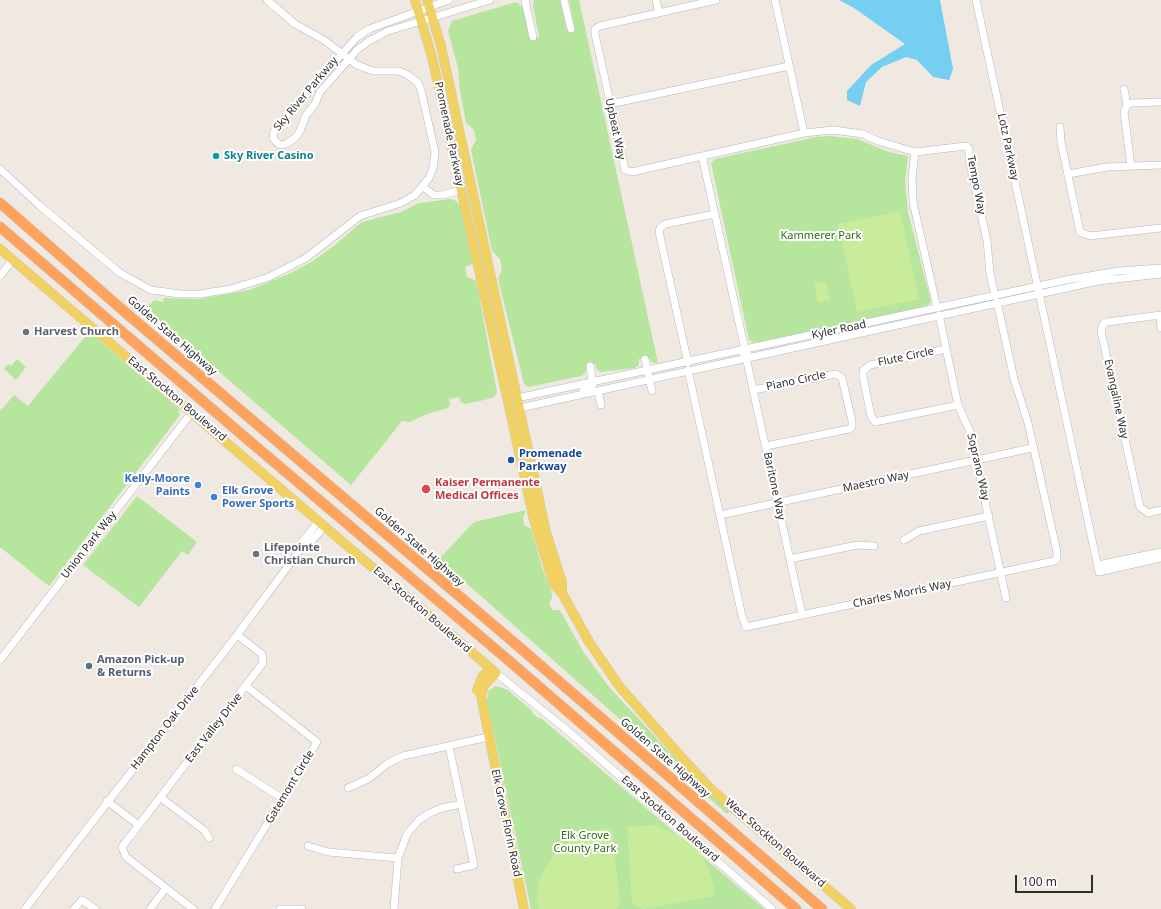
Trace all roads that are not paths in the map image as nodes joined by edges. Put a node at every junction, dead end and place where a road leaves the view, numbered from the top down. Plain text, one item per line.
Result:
1 (268, 0) edge
2 (415, 0) edge
3 (449, 0) edge
4 (474, 0) edge
5 (490, 0) edge
6 (525, 0) edge
7 (564, 0) edge
8 (656, 0) edge
9 (716, 0) edge
10 (775, 0) edge
11 (976, 0) edge
12 (428, 3) edge
13 (461, 9) junction
14 (419, 10) junction
15 (659, 13) junction
16 (433, 18) junction
17 (422, 21) junction
18 (571, 29) dead end
19 (533, 36) dead end
20 (342, 53) junction
21 (349, 59) junction
22 (789, 66) junction
23 (1124, 89) dead end
24 (1161, 102) edge
25 (610, 104) junction
26 (1127, 105) junction
27 (1060, 127) dead end
28 (804, 134) junction
29 (914, 152) junction
30 (702, 156) junction
31 (1161, 165) edge
32 (1131, 166) junction
33 (0, 169) edge
34 (1068, 174) junction
35 (423, 187) junction
36 (461, 190) junction
37 (0, 203) edge
38 (715, 214) junction
39 (0, 227) edge
40 (1161, 228) edge
41 (0, 249) edge
42 (13, 259) junction
43 (484, 268) junction
44 (1161, 268) edge
45 (1161, 274) edge
46 (0, 276) edge
47 (1039, 290) junction
48 (996, 299) junction
49 (938, 312) junction
50 (1161, 315) edge
51 (1161, 328) edge
52 (946, 349) junction
53 (746, 354) junction
54 (645, 359) dead end
55 (590, 366) dead end
56 (689, 367) junction
57 (647, 371) junction
58 (649, 379) junction
59 (594, 381) junction
60 (753, 390) junction
61 (598, 391) junction
62 (652, 391) dead end
63 (517, 398) junction
64 (547, 402) junction
65 (601, 405) dead end
66 (958, 405) junction
67 (520, 408) junction
68 (192, 412) junction
69 (766, 446) junction
70 (1032, 448) junction
71 (976, 460) junction
72 (525, 483) junction
73 (778, 503) junction
74 (1161, 510) edge
75 (720, 515) junction
76 (542, 516) junction
77 (989, 516) junction
78 (534, 520) junction
79 (322, 523) junction
80 (904, 540) dead end
81 (874, 546) dead end
82 (1161, 552) edge
83 (551, 553) junction
84 (1161, 558) edge
85 (790, 559) junction
86 (1099, 568) junction
87 (1000, 572) junction
88 (562, 593) junction
89 (1006, 598) dead end
90 (802, 615) junction
91 (237, 635) junction
92 (0, 660) edge
93 (493, 670) junction
94 (246, 686) junction
95 (620, 687) joint
96 (488, 738) junction
97 (449, 746) junction
98 (236, 769) dead end
99 (348, 788) dead end
100 (160, 798) junction
101 (283, 799) junction
102 (107, 802) junction
103 (461, 804) junction
104 (138, 824) junction
105 (209, 838) dead end
106 (308, 846) dead end
107 (398, 858) junction
108 (457, 868) dead end
109 (165, 889) junction
110 (25, 909) edge
111 (74, 909) edge
112 (94, 909) edge
113 (150, 909) edge
114 (193, 909) edge
115 (215, 909) edge
116 (280, 909) edge
117 (302, 909) edge
118 (394, 909) edge
119 (524, 909) edge
120 (772, 909) edge
121 (796, 909) edge
122 (822, 909) edge
123 (851, 909) edge

1 - 20 street
2 - 14 main road, Promenade Parkway
3 - 12 street, Sky River Parkway
4 - 13 street
5 - 13 street, Sky River Parkway
6 - 19 street
7 - 18 street
8 - 15 street
9 - 15 street, Upbeat Way
10 - 22 street
11 - 47 street, Lotz Parkway
12 - 14 street, Sky River Parkway
12 - 16 main road, Promenade Parkway
13 - 16 street, Sky River Parkway
14 - 17 main road, Promenade Parkway
14 - 20 street, Sky River Parkway
15 - 25 street, Upbeat Way
16 - 17 street, Sky River Parkway
16 - 43 main road, Promenade Parkway
17 - 21 street, Sky River Parkway
17 - 36 main road, Promenade Parkway
20 - 21 street
20 - 21 street, Sky River Parkway
21 - 35 street
22 - 25 street
22 - 28 street
23 - 26 street
24 - 26 street
25 - 30 street, Upbeat Way
26 - 32 street
27 - 34 street
28 - 29 street, Tempo Way
28 - 30 street, Upbeat Way
29 - 48 street, Tempo Way
29 - 49 street, Soprano Way
30 - 38 street, Baritone Way
31 - 32 street
32 - 34 street
33 - 35 street
34 - 40 street
35 - 36 street
36 - 43 main road, Promenade Parkway
37 - 122 highway, Golden State Highway
38 - 53 street, Baritone Way
38 - 56 street, Charles Morris Way
39 - 121 highway
41 - 42 main road, East Stockton Boulevard
42 - 46 street
42 - 68 main road, East Stockton Boulevard
43 - 63 main road, Promenade Parkway
43 - 72 main road, Promenade Parkway
44 - 47 street, Kyler Road
45 - 47 street, Kyler Road
47 - 48 street, Kyler Road
47 - 86 street, Lotz Parkway
48 - 49 street, Kyler Road
48 - 49 street, Kyler Road
48 - 70 street, Charles Morris Way
49 - 52 street, Soprano Way
49 - 53 street, Kyler Road
49 - 53 street, Kyler Road
50 - 51 street
50 - 74 street, Evangaline Way
52 - 66 street, Soprano Way
52 - 66 street, Flute Circle
53 - 56 street, Kyler Road
53 - 60 street, Baritone Way
54 - 57 street
55 - 59 street
56 - 57 street, Kyler Road
56 - 58 street, Kyler Road
56 - 75 street, Charles Morris Way
57 - 58 street
57 - 59 street, Kyler Road
58 - 61 street, Kyler Road
58 - 62 street
59 - 63 street, Kyler Road
59 - 64 street
60 - 69 street, Baritone Way
60 - 69 street, Piano Circle
61 - 64 street, Kyler Road
61 - 65 street
63 - 67 main road, Promenade Parkway
64 - 67 street, Kyler Road
66 - 71 street, Soprano Way
67 - 76 main road, Promenade Parkway
68 - 79 main road, East Stockton Boulevard
68 - 92 street, Union Park Way
69 - 73 street, Baritone Way
70 - 71 street, Maestro Way
70 - 87 street, Charles Morris Way
71 - 73 street, Maestro Way
71 - 77 street, Soprano Way
72 - 76 main road
72 - 78 main road, Promenade Parkway
73 - 75 street, Maestro Way
73 - 85 street, Baritone Way
75 - 90 street, Charles Morris Way
76 - 83 main road, Promenade Parkway
77 - 80 street
77 - 87 street, Soprano Way
78 - 83 main road
78 - 88 main road, Promenade Parkway
79 - 91 street, Hampton Oak Drive
79 - 93 main road, East Stockton Boulevard
81 - 85 street
82 - 86 street
83 - 88 main road, Promenade Parkway
84 - 86 street
85 - 90 street, Baritone Way
87 - 89 street, Soprano Way
87 - 90 street, Charles Morris Way
88 - 95 main road, Promenade Parkway
91 - 94 street, East Valley Drive
91 - 102 street, Hampton Oak Drive
93 - 96 main road, Elk Grove Florin Road
93 - 120 street, East Stockton Boulevard
94 - 100 street, East Valley Drive
94 - 101 street, Gatemont Circle
95 - 123 main road, West Stockton Boulevard
96 - 97 street
96 - 119 main road, Elk Grove Florin Road
97 - 99 street
97 - 103 street
98 - 101 street
100 - 104 street, East Valley Drive
100 - 105 street
101 - 115 street, Gatemont Circle
102 - 104 street
102 - 110 street, Hampton Oak Drive
103 - 107 street
103 - 108 street
104 - 109 street, East Valley Drive
106 - 107 street
107 - 118 street
109 - 113 street
109 - 114 street
111 - 112 street
116 - 117 street

